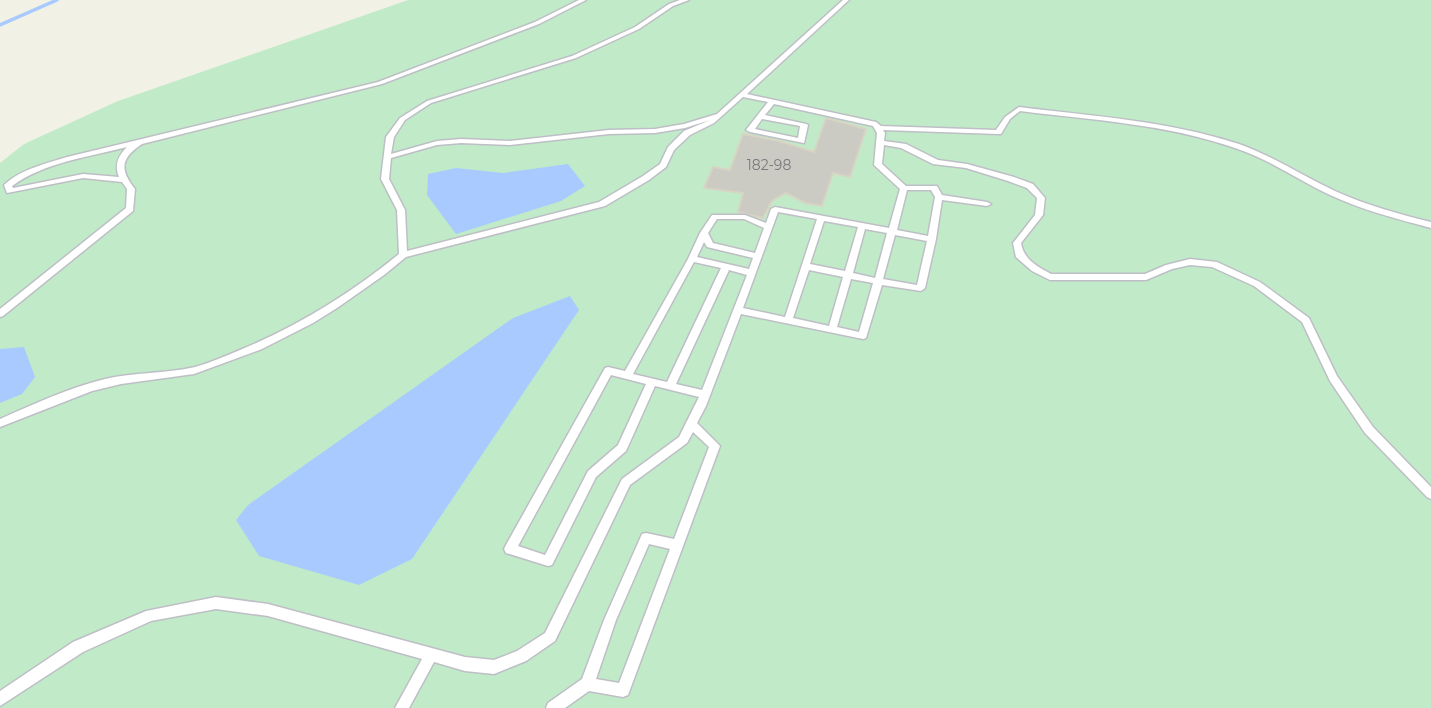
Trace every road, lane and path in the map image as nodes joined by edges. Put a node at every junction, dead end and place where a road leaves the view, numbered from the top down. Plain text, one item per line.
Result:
1 (583, 0) edge
2 (686, 0) edge
3 (846, 0) edge
4 (744, 95) junction
5 (772, 101) junction
6 (720, 114) junction
7 (760, 116) junction
8 (878, 128) junction
9 (139, 142) junction
10 (879, 142) junction
11 (387, 157) junction
12 (123, 180) junction
13 (904, 188) junction
14 (939, 197) junction
15 (987, 204) dead end
16 (821, 218) junction
17 (1431, 225) edge
18 (862, 226) junction
19 (769, 227) junction
20 (892, 231) junction
21 (704, 233) junction
22 (932, 239) junction
23 (403, 255) junction
24 (758, 256) junction
25 (692, 259) junction
26 (805, 266) junction
27 (726, 267) junction
28 (752, 273) junction
29 (848, 275) junction
30 (878, 282) junction
31 (738, 310) junction
32 (0, 314) edge
33 (788, 321) junction
34 (832, 330) junction
35 (627, 376) junction
36 (652, 382) junction
37 (670, 387) junction
38 (705, 396) junction
39 (0, 423) edge
40 (692, 425) junction
41 (1431, 494) edge
42 (676, 545) junction
43 (431, 655) junction
44 (587, 684) junction
45 (0, 699) edge
46 (402, 708) edge
47 (553, 708) edge

1 - 9 lane
2 - 11 lane
3 - 4 lane
4 - 5 lane
4 - 6 lane
5 - 7 lane
5 - 8 lane
6 - 11 lane
6 - 23 lane
7 - 7 lane
8 - 10 lane
8 - 17 lane
9 - 12 lane
9 - 12 lane
10 - 13 lane
10 - 41 lane
11 - 23 lane
12 - 32 lane
13 - 14 lane
13 - 20 lane
14 - 15 lane
14 - 22 lane
16 - 18 lane
16 - 19 lane
16 - 26 lane
18 - 20 lane
18 - 29 lane
19 - 21 lane
19 - 24 lane
20 - 22 lane
20 - 30 lane
21 - 24 lane
21 - 25 lane
22 - 30 lane
23 - 39 lane
24 - 28 lane
25 - 27 lane
25 - 35 lane
26 - 29 lane
26 - 33 lane
27 - 28 lane
27 - 37 lane
28 - 31 lane
29 - 30 lane
29 - 34 lane
30 - 34 lane
31 - 33 lane
31 - 38 lane
33 - 34 lane
35 - 36 lane
35 - 36 lane
36 - 37 lane
37 - 38 lane
38 - 40 lane
40 - 42 lane
40 - 43 lane
42 - 44 lane
42 - 44 lane
43 - 45 lane
43 - 46 lane
44 - 47 lane

